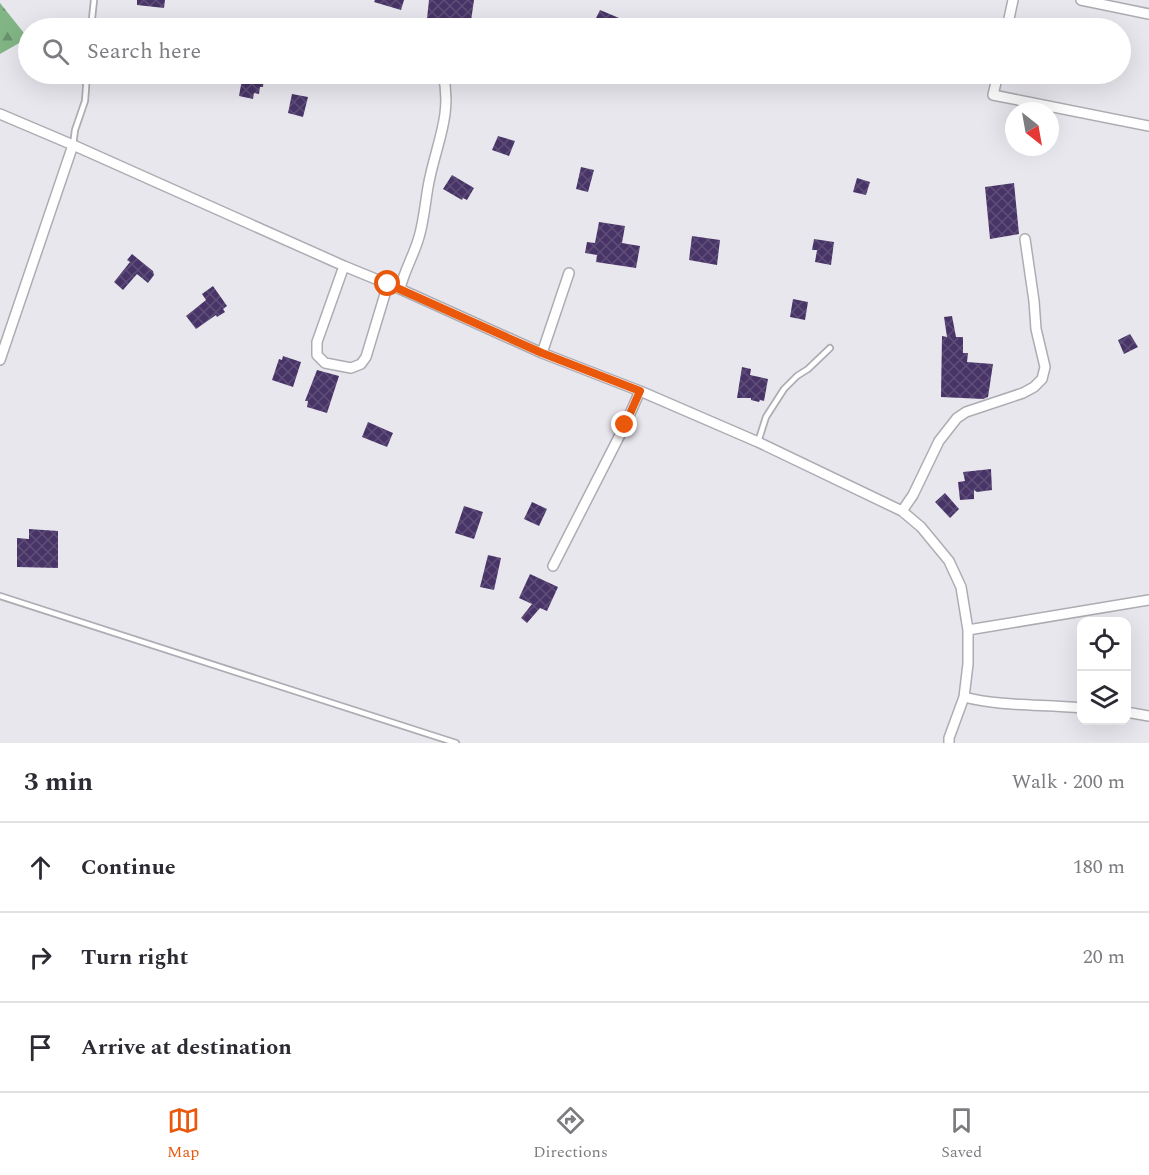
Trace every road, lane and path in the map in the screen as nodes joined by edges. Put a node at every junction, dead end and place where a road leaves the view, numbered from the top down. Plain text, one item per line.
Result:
1 (94, 0) edge
2 (1013, 0) edge
3 (1081, 0) edge
4 (1149, 14) edge
5 (92, 18) edge
6 (1009, 18) edge
7 (86, 84) edge
8 (446, 84) edge
9 (996, 84) edge
10 (0, 114) edge
11 (1149, 126) edge
12 (74, 145) junction
13 (1025, 239) dead end
14 (344, 266) junction
15 (569, 273) dead end
16 (388, 284) junction
17 (400, 289) junction
18 (830, 348) dead end
19 (542, 353) junction
20 (0, 360) edge
21 (640, 391) junction
22 (758, 442) junction
23 (902, 511) junction
24 (554, 566) dead end
25 (0, 596) edge
26 (1149, 600) edge
27 (968, 630) junction
28 (964, 697) junction
29 (1077, 708) edge
30 (1131, 713) edge
31 (1149, 716) edge
32 (456, 743) edge
33 (949, 743) edge

1 - 5 lane
2 - 6 street
3 - 4 street
7 - 12 lane
8 - 17 street
9 - 11 street
10 - 12 street
12 - 14 street
12 - 20 street
13 - 23 street
14 - 16 street
14 - 16 street
15 - 19 street
16 - 17 street
17 - 19 street
18 - 22 lane
19 - 21 street
21 - 22 street
21 - 24 street
22 - 23 street
23 - 27 street
25 - 32 lane
26 - 27 street
27 - 28 street
28 - 29 street
28 - 33 street
30 - 31 street

